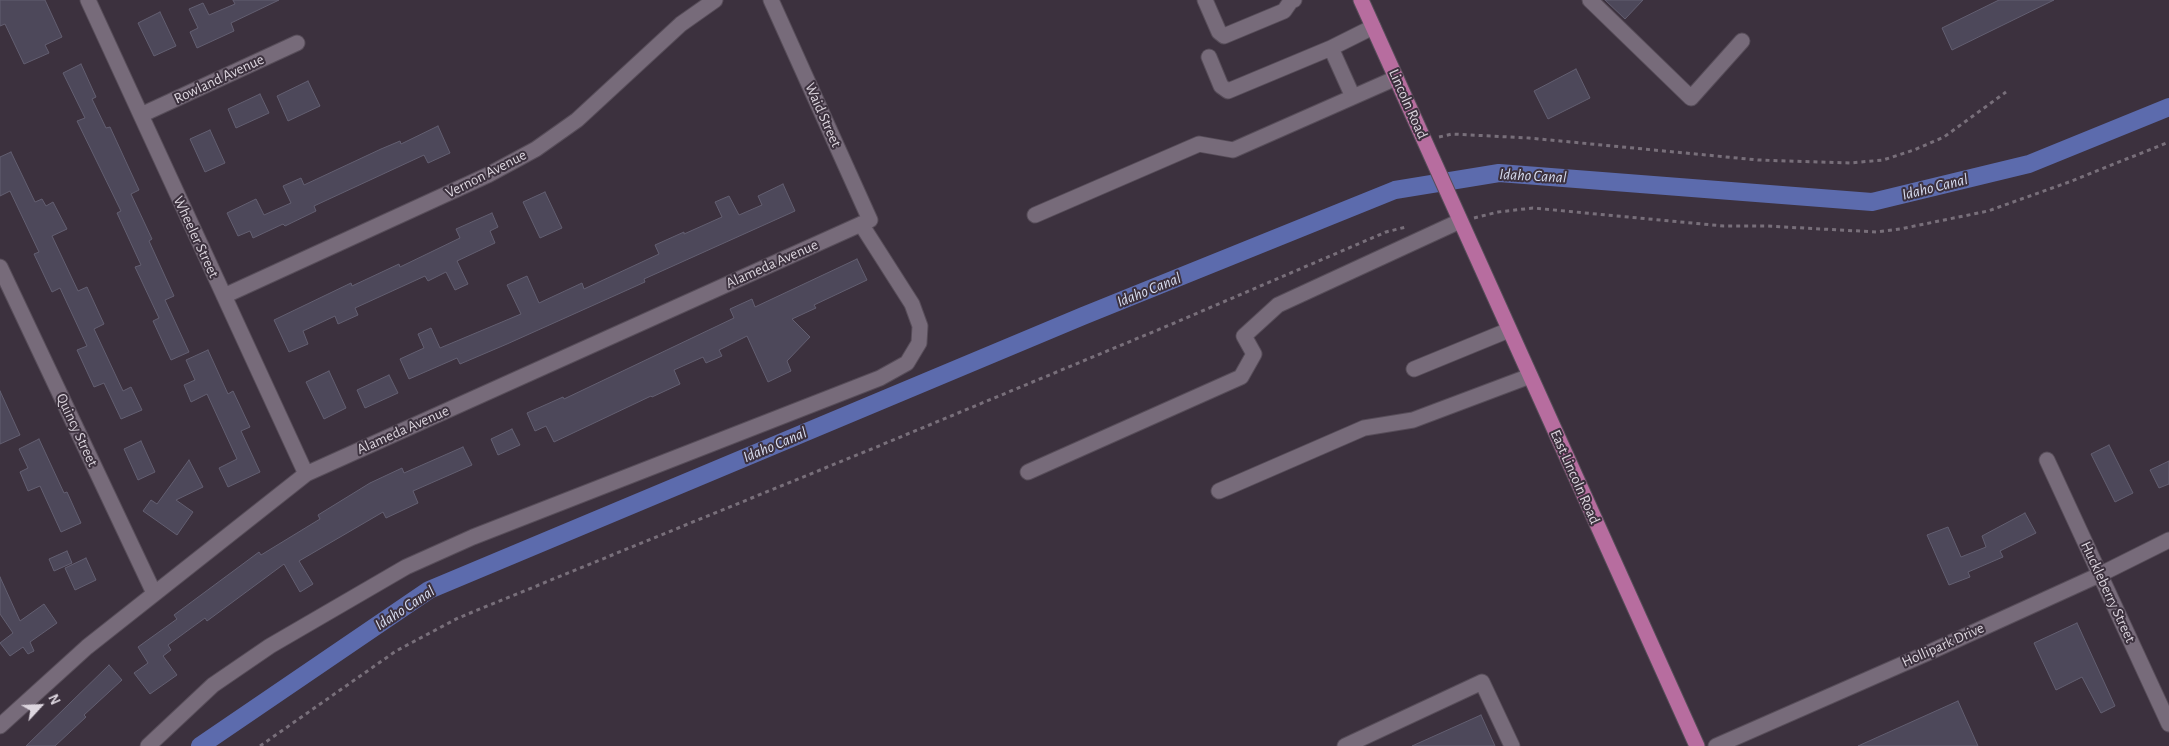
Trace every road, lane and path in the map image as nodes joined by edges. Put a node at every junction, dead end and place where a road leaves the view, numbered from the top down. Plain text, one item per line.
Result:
1 (88, 0) edge
2 (715, 0) edge
3 (771, 0) edge
4 (1205, 0) edge
5 (1294, 0) edge
6 (1361, 0) edge
7 (1590, 0) edge
8 (1374, 28) junction
9 (1742, 41) dead end
10 (297, 43) dead end
11 (1331, 48) junction
12 (1209, 57) dead end
13 (1396, 78) junction
14 (2006, 92) dead end
15 (1352, 97) junction
16 (141, 115) junction
17 (2169, 142) edge
18 (1426, 144) junction
19 (1035, 215) dead end
20 (1457, 215) junction
21 (861, 224) junction
22 (1428, 236) junction
23 (0, 267) edge
24 (224, 296) junction
25 (1509, 330) junction
26 (1414, 370) dead end
27 (1530, 376) junction
28 (2047, 460) dead end
29 (1028, 472) dead end
30 (306, 474) junction
31 (1219, 491) dead end
32 (2169, 540) edge
33 (2099, 575) junction
34 (154, 593) junction
35 (2, 720) edge
36 (2169, 724) edge
37 (148, 746) edge
38 (260, 746) edge
39 (1345, 746) edge
40 (1512, 746) edge
41 (1696, 746) edge
42 (1716, 746) edge

1 - 16 street, Wheeler Street
2 - 24 street, Vernon Avenue
3 - 21 street, Waid Street
4 - 5 street
6 - 8 main road, Lincoln Road
7 - 9 street
8 - 11 street
8 - 13 main road, Lincoln Road
10 - 16 street, Rowland Avenue
11 - 12 street
11 - 15 street
13 - 15 street
13 - 18 main road, Lincoln Road
14 - 18 path
15 - 19 street
16 - 24 street, Wheeler Street
17 - 20 path
18 - 20 main road, Lincoln Road
20 - 22 street
20 - 25 main road, East Lincoln Road
21 - 30 street, Alameda Avenue
21 - 37 street
22 - 29 street
22 - 38 path
23 - 34 street, Quincy Street
24 - 30 street, Wheeler Street
25 - 26 street
25 - 27 main road, East Lincoln Road
27 - 31 street
27 - 41 main road, East Lincoln Road
28 - 33 street, Huckleberry Street
30 - 34 street, Alameda Avenue
32 - 33 street, Hollipark Drive
33 - 36 street, Huckleberry Street
33 - 42 street, Hollipark Drive
34 - 35 street, Alameda Avenue
39 - 40 street

